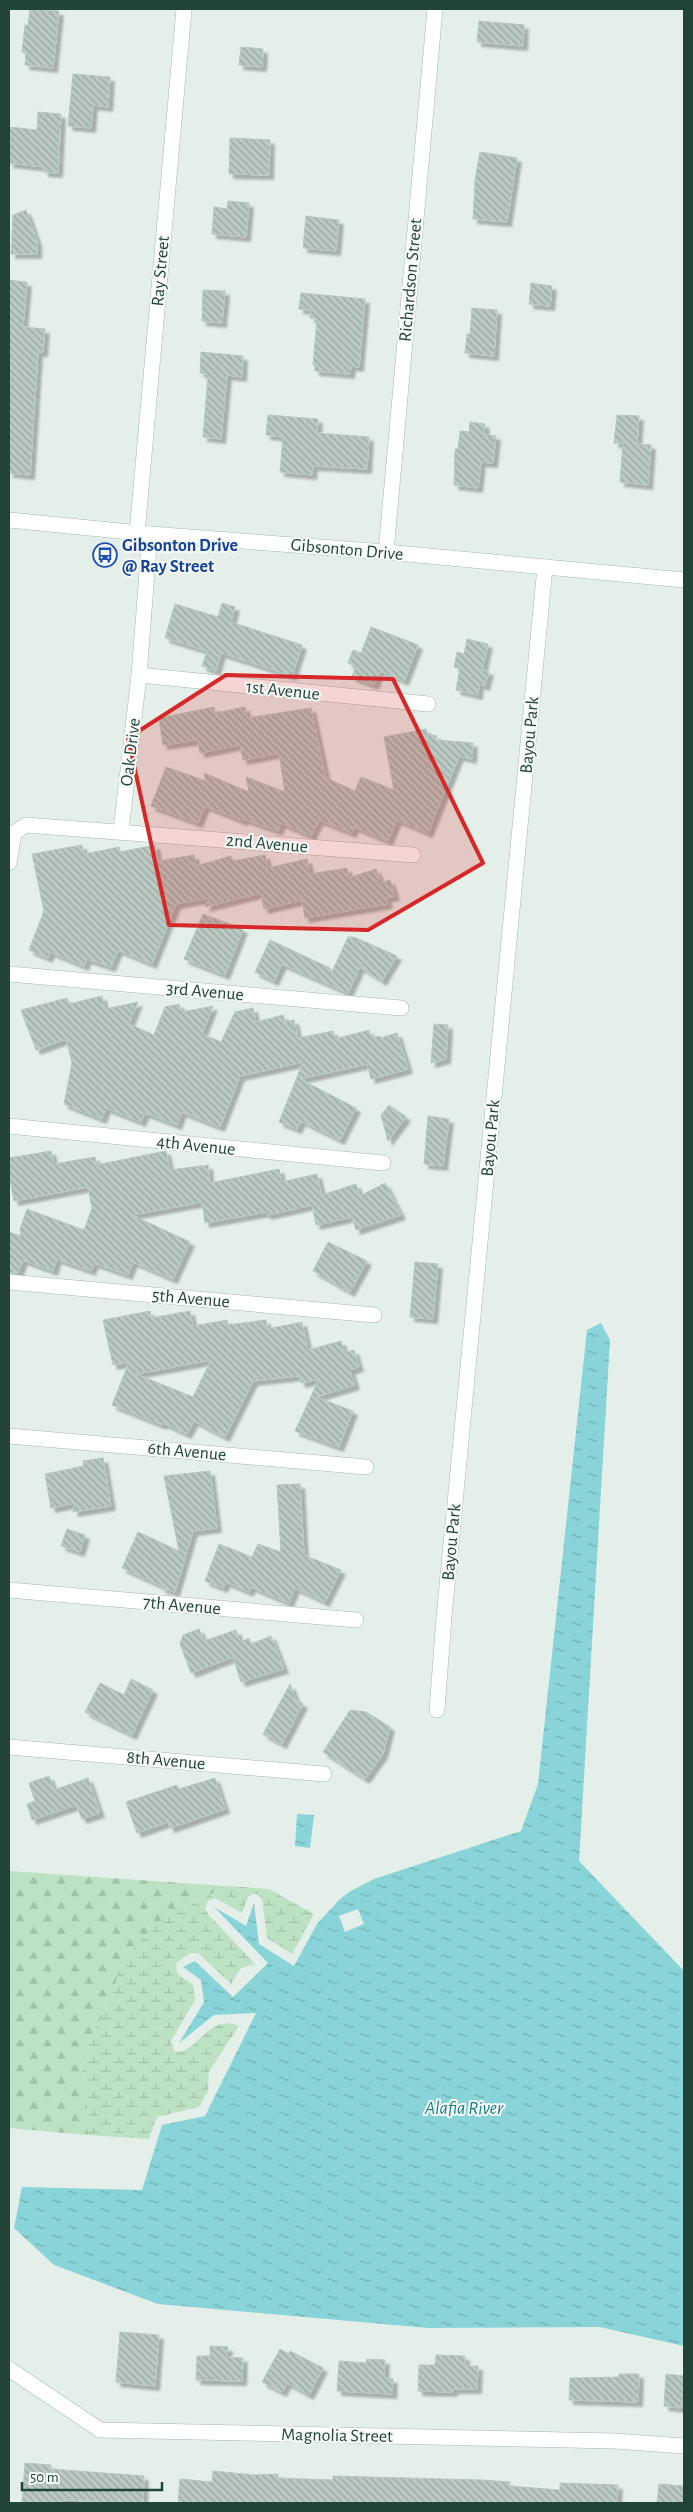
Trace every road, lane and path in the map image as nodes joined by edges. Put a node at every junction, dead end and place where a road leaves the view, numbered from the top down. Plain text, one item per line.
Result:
1 (184, 9) edge
2 (435, 9) edge
3 (9, 520) edge
4 (143, 533) junction
5 (386, 552) junction
6 (545, 568) junction
7 (684, 580) edge
8 (139, 675) junction
9 (428, 704) dead end
10 (121, 831) junction
11 (413, 856) dead end
12 (9, 863) edge
13 (9, 974) edge
14 (401, 1008) dead end
15 (9, 1126) edge
16 (383, 1163) dead end
17 (9, 1282) edge
18 (374, 1315) dead end
19 (9, 1436) edge
20 (366, 1467) dead end
21 (9, 1590) edge
22 (356, 1620) dead end
23 (437, 1710) dead end
24 (9, 1746) edge
25 (324, 1774) dead end
26 (9, 2369) edge
27 (684, 2446) edge

1 - 4 street, Ray Street
2 - 5 street, Richardson Street
3 - 4 street, Gibsonton Drive
4 - 5 street, Gibsonton Drive
4 - 8 street, Oak Drive
5 - 6 street, Gibsonton Drive
6 - 7 street, Gibsonton Drive
6 - 23 street, Bayou Park
8 - 9 street, 1st Avenue
8 - 10 street, Oak Drive
10 - 11 street, 2nd Avenue
10 - 12 street
13 - 14 street, 3rd Avenue
15 - 16 street, 4th Avenue
17 - 18 street, 5th Avenue
19 - 20 street, 6th Avenue
21 - 22 street, 7th Avenue
24 - 25 street, 8th Avenue
26 - 27 street, Magnolia Street

